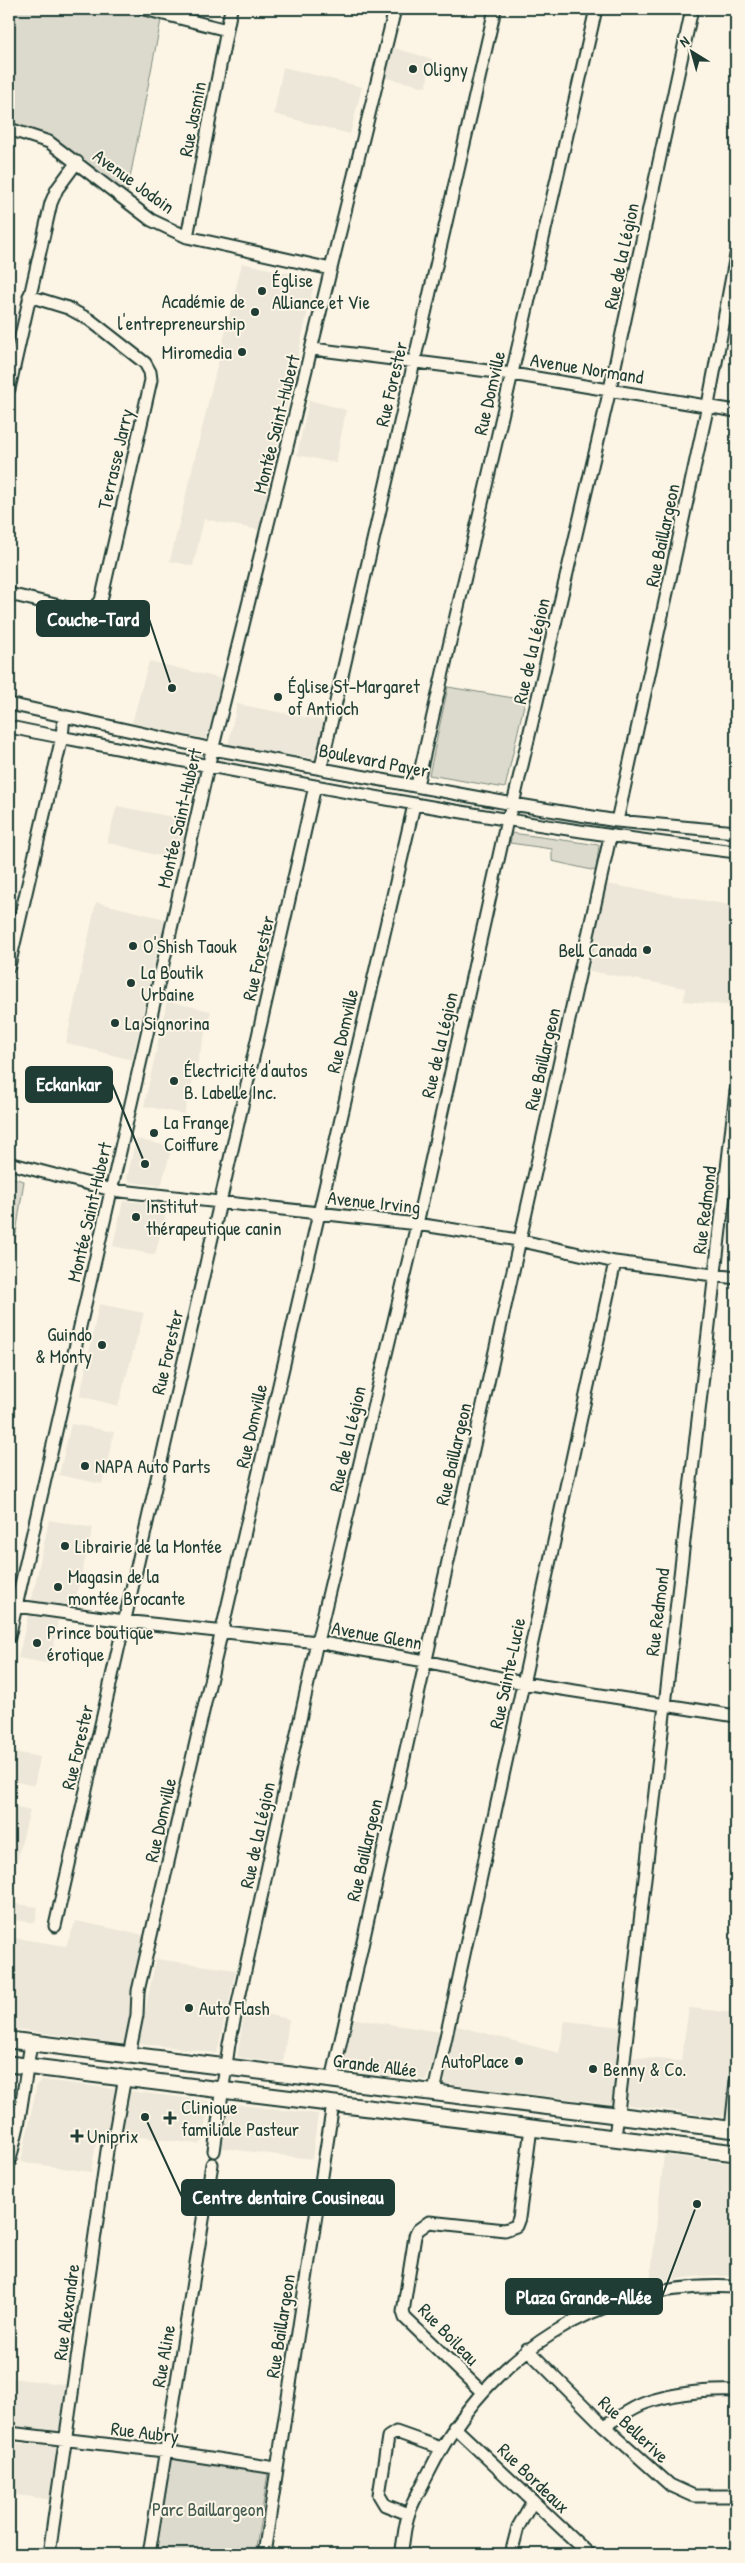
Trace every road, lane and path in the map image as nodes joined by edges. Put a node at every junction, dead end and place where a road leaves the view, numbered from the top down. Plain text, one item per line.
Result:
1 (144, 9) edge
2 (231, 9) edge
3 (395, 9) edge
4 (495, 9) edge
5 (596, 9) edge
6 (692, 9) edge
7 (227, 30) junction
8 (9, 129) edge
9 (77, 162) junction
10 (187, 237) junction
11 (736, 255) edge
12 (331, 270) junction
13 (29, 296) junction
14 (313, 348) junction
15 (413, 362) junction
16 (512, 374) junction
17 (9, 389) edge
18 (610, 389) junction
19 (708, 405) junction
20 (736, 411) edge
21 (9, 594) edge
22 (9, 704) edge
23 (64, 716) junction
24 (9, 727) edge
25 (62, 737) junction
26 (213, 749) junction
27 (208, 767) junction
28 (321, 767) junction
29 (417, 785) junction
30 (315, 786) junction
31 (513, 804) junction
32 (414, 805) junction
33 (507, 820) junction
34 (617, 821) junction
35 (736, 832) edge
36 (610, 837) junction
37 (736, 852) edge
38 (9, 966) edge
39 (736, 1090) edge
40 (9, 1163) edge
41 (112, 1190) junction
42 (220, 1202) junction
43 (317, 1214) junction
44 (417, 1224) junction
45 (518, 1240) junction
46 (615, 1262) junction
47 (714, 1275) junction
48 (736, 1278) edge
49 (12, 1605) edge
50 (124, 1621) junction
51 (223, 1632) junction
52 (9, 1637) edge
53 (317, 1642) junction
54 (424, 1661) junction
55 (523, 1683) junction
56 (663, 1706) junction
57 (736, 1716) edge
58 (55, 1926) dead end
59 (9, 2040) edge
60 (31, 2043) junction
61 (129, 2055) junction
62 (9, 2064) edge
63 (28, 2066) junction
64 (226, 2067) junction
65 (125, 2078) junction
66 (332, 2080) junction
67 (736, 2081) edge
68 (223, 2090) junction
69 (434, 2092) junction
70 (333, 2104) junction
71 (618, 2115) junction
72 (531, 2128) junction
73 (734, 2129) edge
74 (615, 2138) junction
75 (214, 2151) dead end
76 (736, 2153) edge
77 (9, 2164) edge
78 (212, 2164) dead end
79 (736, 2287) edge
80 (527, 2349) junction
81 (482, 2392) junction
82 (736, 2392) edge
83 (604, 2426) junction
84 (454, 2427) junction
85 (9, 2433) edge
86 (66, 2440) junction
87 (441, 2448) junction
88 (164, 2451) junction
89 (276, 2468) junction
90 (736, 2496) edge
91 (533, 2501) junction
92 (408, 2514) junction
93 (49, 2554) edge
94 (149, 2554) edge
95 (264, 2554) edge
96 (401, 2554) edge
97 (511, 2554) edge
98 (590, 2554) edge

1 - 7 street
2 - 7 street, Rue Jasmin
3 - 12 street, Montée Saint-Hubert
4 - 15 street, Rue Forester
5 - 16 street, Rue Domville
6 - 18 street, Rue de la Légion
7 - 10 street, Rue Jasmin
8 - 9 street, Avenue Jodoin
9 - 10 street, Avenue Jodoin
9 - 13 street
10 - 12 street, Avenue Jodoin
11 - 19 street, Rue Baillargeon
12 - 14 street, Montée Saint-Hubert
13 - 17 street
13 - 21 street, Terrasse Jarry
14 - 15 street, Avenue Normand
14 - 26 street, Montée Saint-Hubert
15 - 16 street, Avenue Normand
15 - 28 street, Rue Forester
16 - 18 street, Avenue Normand
16 - 29 street, Rue Domville
18 - 19 street, Avenue Normand
18 - 31 street, Rue de la Légion
19 - 20 street, Avenue Normand
19 - 34 street, Rue Baillargeon
22 - 23 street, Boulevard Payer
23 - 25 street
23 - 26 street, Boulevard Payer
24 - 25 street, Boulevard Payer
25 - 27 street, Boulevard Payer
25 - 38 street
26 - 27 street, Montée Saint-Hubert
26 - 28 street, Boulevard Payer
27 - 30 street, Boulevard Payer
27 - 41 street, Montée Saint-Hubert
28 - 29 street, Boulevard Payer
29 - 31 street, Boulevard Payer
30 - 32 street, Boulevard Payer
30 - 42 street, Rue Forester
31 - 33 street, Rue de la Légion
31 - 34 street, Boulevard Payer
32 - 33 street, Boulevard Payer
32 - 43 street, Rue Domville
33 - 36 street, Boulevard Payer
33 - 44 street, Rue de la Légion
34 - 35 street, Boulevard Payer
36 - 37 street, Boulevard Payer
36 - 45 street, Rue Baillargeon
39 - 47 street, Rue Redmond
40 - 41 street, Avenue Irving
41 - 42 street, Avenue Irving
41 - 49 street, Montée Saint-Hubert
42 - 43 street, Avenue Irving
42 - 50 street, Rue Forester
43 - 44 street, Avenue Irving
43 - 51 street, Rue Domville
44 - 45 street, Avenue Irving
44 - 53 street, Rue de la Légion
45 - 46 street, Avenue Irving
45 - 54 street, Rue Baillargeon
46 - 47 street, Avenue Irving
46 - 55 street, Rue Sainte-Lucie
47 - 48 street, Avenue Irving
47 - 56 street, Rue Redmond
49 - 50 street, Avenue Glenn
49 - 52 street, Montée Saint-Hubert
50 - 51 street, Avenue Glenn
50 - 58 street, Rue Forester
51 - 53 street, Avenue Glenn
51 - 61 street, Rue Domville
53 - 54 street, Avenue Glenn
53 - 64 street, Rue de la Légion
54 - 55 street, Avenue Glenn
54 - 66 street, Rue Baillargeon
55 - 56 street, Avenue Glenn
55 - 69 street, Rue Sainte-Lucie
56 - 57 street, Avenue Glenn
56 - 71 street, Rue Redmond
59 - 60 main road, Grande Allée
60 - 61 main road, Grande Allée
60 - 63 street
61 - 64 main road, Grande Allée
62 - 63 main road
63 - 65 main road
63 - 77 street
64 - 66 main road, Grande Allée
64 - 68 street, Rue de la Légion
65 - 68 main road
65 - 86 street, Rue Alexandre
66 - 69 main road, Grande Allée
67 - 73 street
68 - 70 main road
68 - 75 street
69 - 71 main road, Grande Allée
70 - 72 main road
70 - 89 street, Rue Baillargeon
71 - 73 main road, Grande Allée
71 - 74 street, Rue Redmond
72 - 74 main road
72 - 81 street, Rue Boileau
74 - 76 main road
78 - 88 street, Rue Aline
79 - 80 street
80 - 81 street
80 - 83 street, Rue Bellerive
81 - 84 street
82 - 83 street
83 - 90 street, Rue Bellerive
84 - 87 street
84 - 91 street, Rue Bordeaux
85 - 86 street, Rue Aubry
86 - 88 street, Rue Aubry
86 - 93 street, Rue Alexandre
87 - 92 street
87 - 92 street
88 - 89 street, Rue Aubry
88 - 94 street, Rue Aline
89 - 95 street, Rue Baillargeon
91 - 97 street
91 - 98 street, Rue Bordeaux
92 - 96 street

